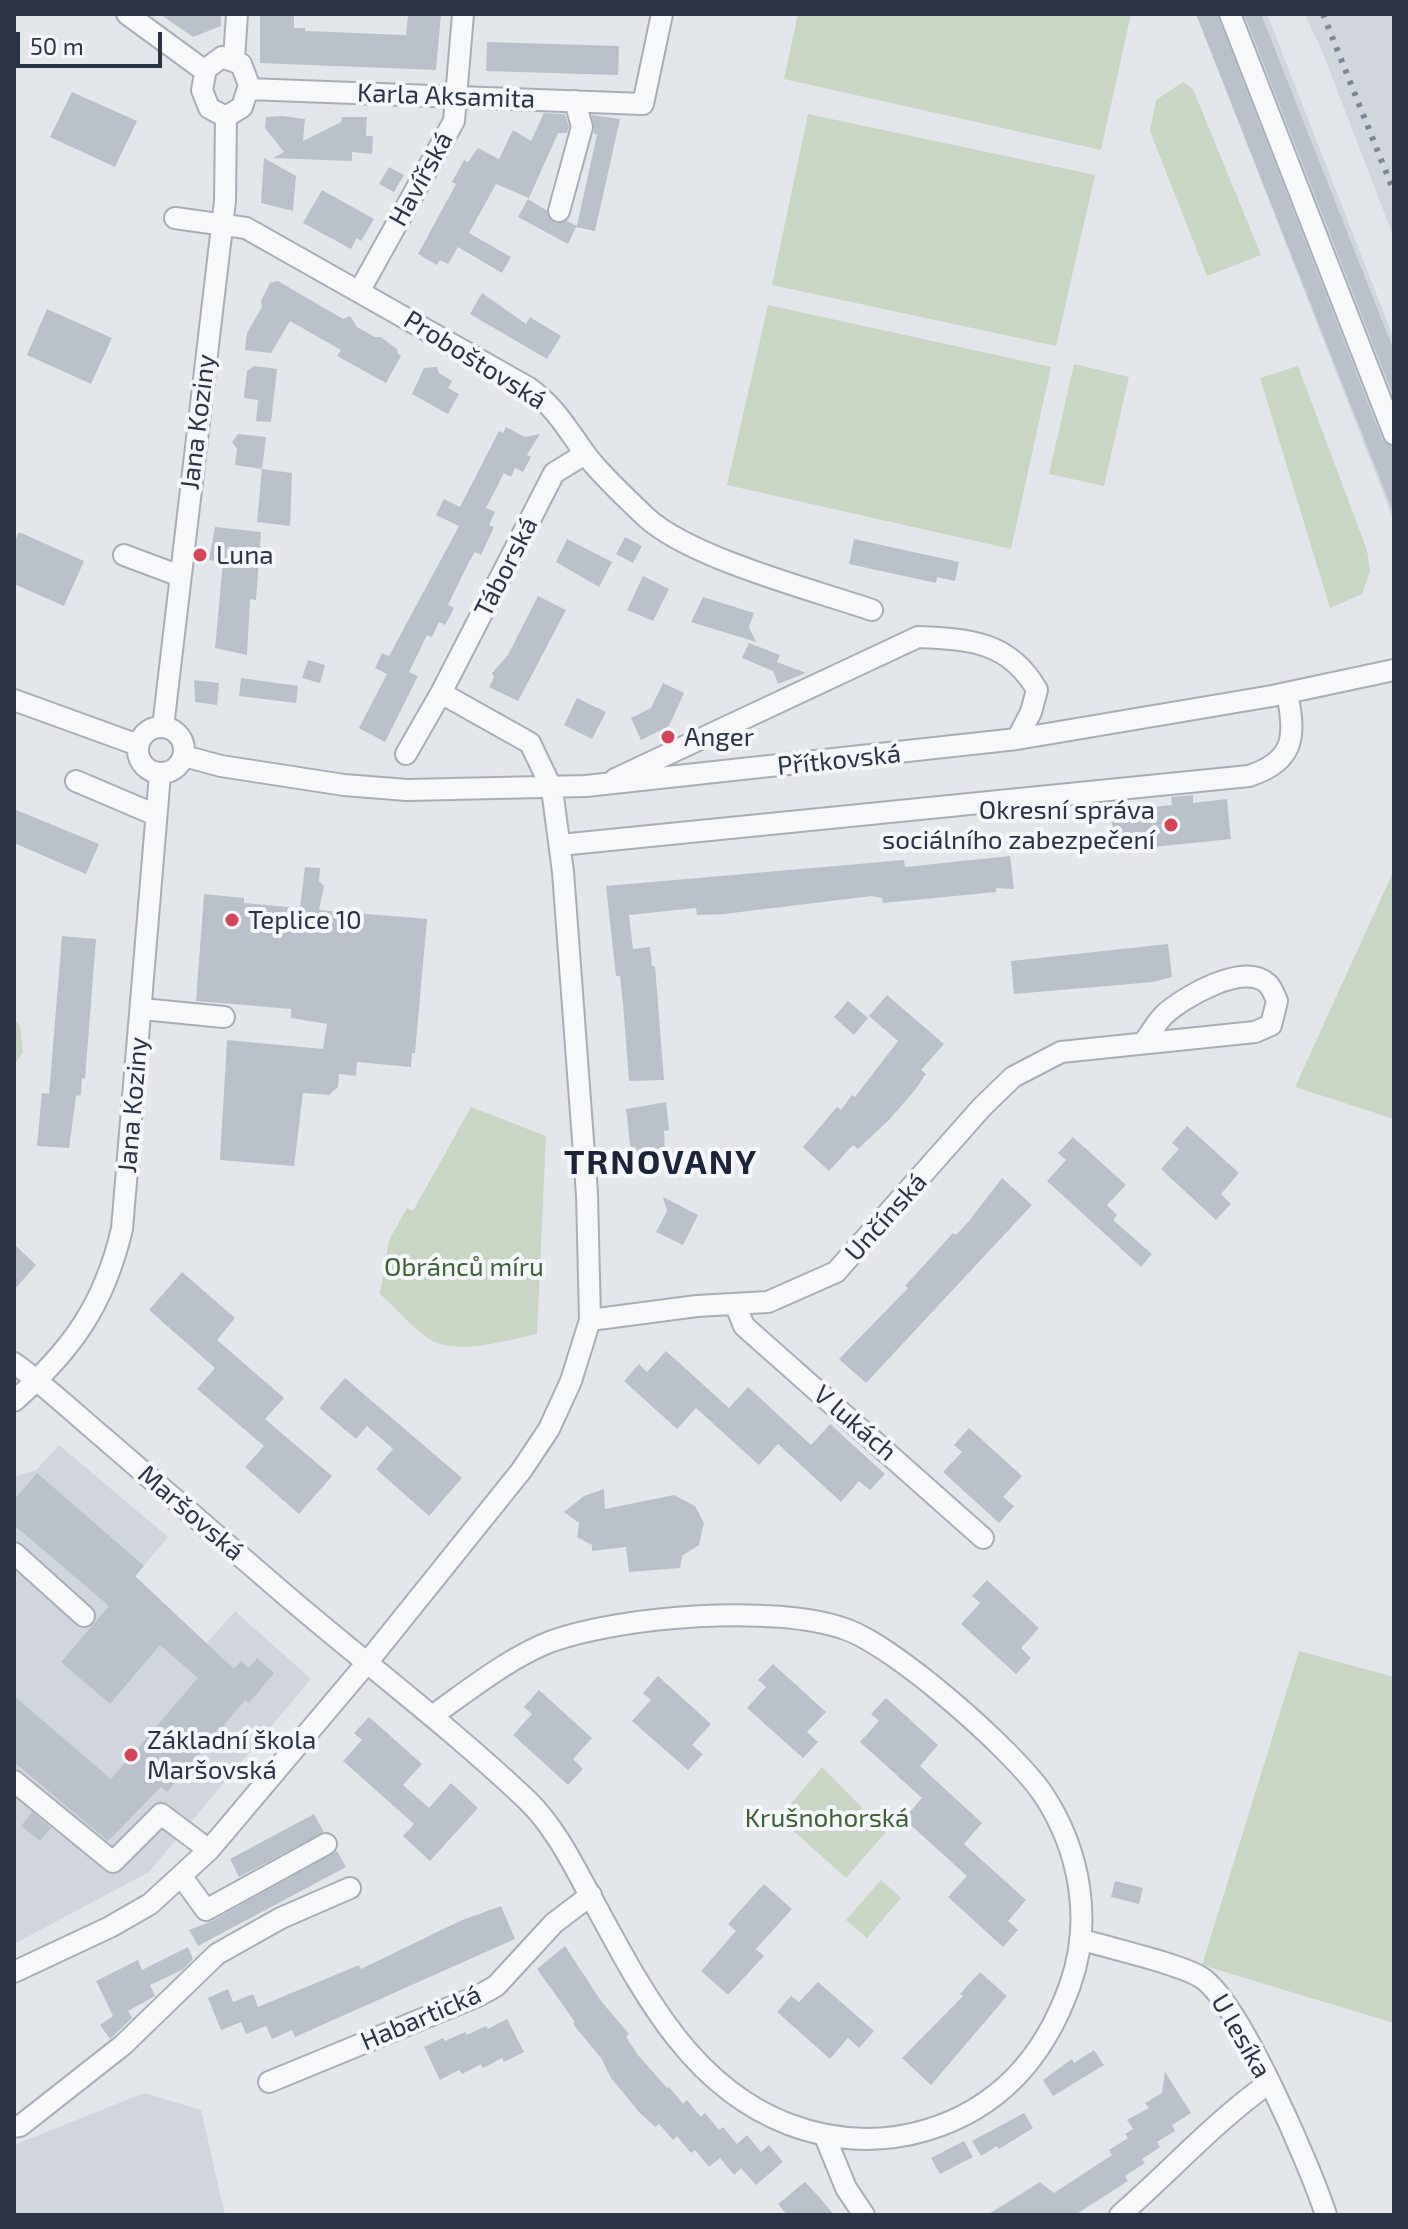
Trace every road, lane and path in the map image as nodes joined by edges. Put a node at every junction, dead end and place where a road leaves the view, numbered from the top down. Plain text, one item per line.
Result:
1 (127, 14) edge
2 (237, 14) edge
3 (463, 14) edge
4 (662, 14) edge
5 (1230, 14) edge
6 (234, 59) junction
7 (205, 71) junction
8 (248, 89) junction
9 (456, 95) junction
10 (575, 101) junction
11 (226, 117) junction
12 (559, 211) dead end
13 (175, 218) dead end
14 (221, 227) junction
15 (360, 290) junction
16 (1394, 434) edge
17 (585, 454) junction
18 (124, 555) dead end
19 (180, 576) junction
20 (872, 610) dead end
21 (1394, 670) edge
22 (441, 693) junction
23 (1287, 693) junction
24 (14, 700) edge
25 (163, 727) junction
26 (1017, 739) junction
27 (138, 745) junction
28 (406, 754) dead end
29 (184, 756) junction
30 (160, 774) junction
31 (76, 781) dead end
32 (604, 785) junction
33 (552, 789) junction
34 (156, 815) junction
35 (560, 845) junction
36 (142, 1009) junction
37 (224, 1017) dead end
38 (1145, 1041) junction
39 (735, 1304) junction
40 (590, 1320) junction
41 (14, 1363) edge
42 (37, 1382) junction
43 (14, 1401) edge
44 (983, 1538) dead end
45 (14, 1553) edge
46 (84, 1616) dead end
47 (366, 1664) junction
48 (432, 1716) junction
49 (14, 1781) edge
50 (326, 1844) dead end
51 (209, 1850) junction
52 (182, 1877) junction
53 (350, 1888) dead end
54 (591, 1895) junction
55 (1080, 1939) junction
56 (14, 1972) edge
57 (269, 2082) dead end
58 (1269, 2083) junction
59 (14, 2127) edge
60 (826, 2139) junction
61 (864, 2215) edge
62 (1120, 2215) edge
63 (1326, 2215) edge

1 - 7 street
2 - 6 street
3 - 9 street, Havířská
4 - 10 street, Karla Aksamita
5 - 16 street
6 - 7 street
6 - 8 street
7 - 11 street
8 - 9 street, Karla Aksamita
8 - 11 street
9 - 10 street, Karla Aksamita
9 - 15 street, Havířská
10 - 12 street
11 - 14 street, Jana Koziny
13 - 14 street, Proboštovská
14 - 15 street, Proboštovská
14 - 19 street, Jana Koziny
15 - 17 street, Proboštovská
17 - 20 street, Proboštovská
17 - 22 street, Táborská
18 - 19 street
19 - 25 street, Jana Koziny
21 - 23 street, Přítkovská
22 - 28 street, Táborská
22 - 33 street
23 - 26 street, Přítkovská
23 - 35 street
24 - 27 street
25 - 27 street
25 - 29 street
26 - 32 street, Přítkovská
26 - 32 street
27 - 30 street
29 - 30 street
29 - 33 street, Přítkovská
30 - 34 street, Jana Koziny
31 - 34 street
32 - 33 street, Přítkovská
33 - 35 street
34 - 36 street, Jana Koziny
35 - 40 street
36 - 37 street
36 - 42 street, Jana Koziny
38 - 38 street, Unčínská
38 - 39 street, Unčínská
39 - 40 street, Unčínská
39 - 44 street, V lukách
40 - 47 street
41 - 42 street, Maršovská
42 - 43 street, Jana Koziny
42 - 47 street, Maršovská
45 - 46 street
47 - 48 street
47 - 51 street
48 - 54 street
48 - 55 street
49 - 51 street
50 - 52 street
51 - 52 street
52 - 56 street
53 - 59 street
54 - 57 street, Habartická
54 - 60 street
55 - 58 street, U lesíka
55 - 60 street
58 - 62 street
58 - 63 street, U lesíka
60 - 61 street

